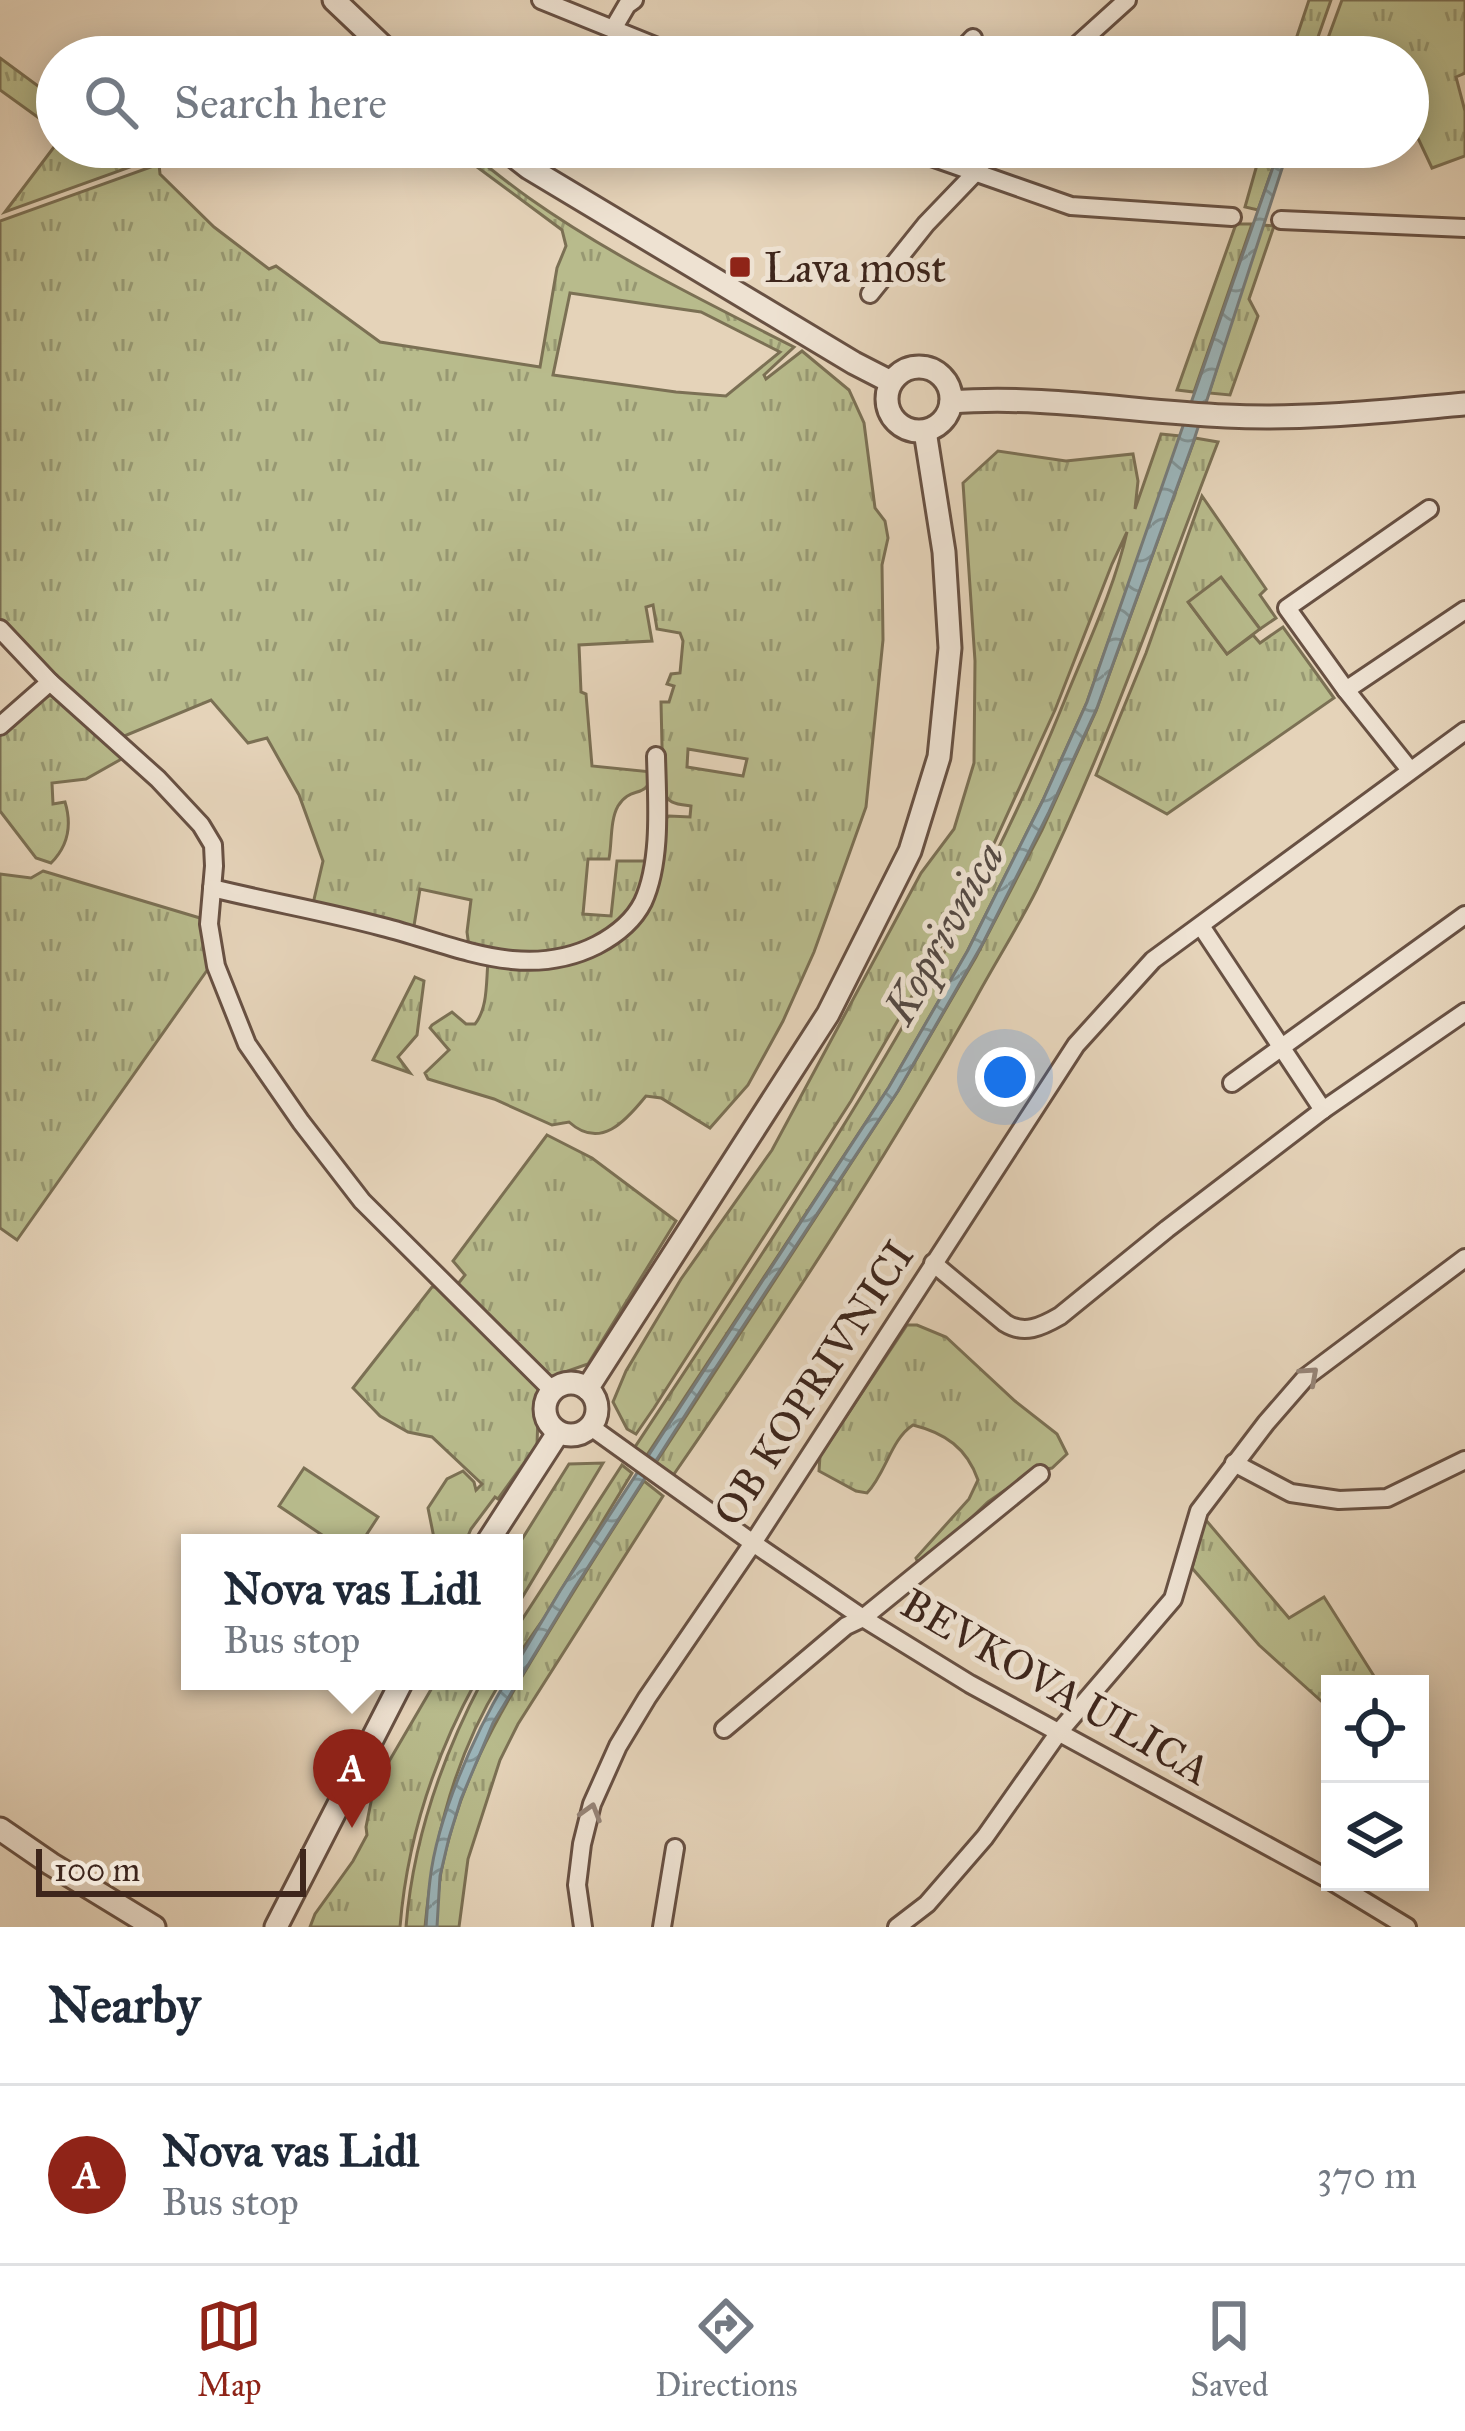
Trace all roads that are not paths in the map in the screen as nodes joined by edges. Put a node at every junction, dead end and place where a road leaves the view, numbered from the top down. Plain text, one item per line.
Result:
1 (334, 0) edge
2 (541, 0) edge
3 (634, 0) edge
4 (1127, 0) edge
5 (613, 29) junction
6 (372, 36) edge
7 (630, 36) edge
8 (1087, 36) edge
9 (529, 168) edge
10 (961, 168) edge
11 (978, 168) edge
12 (975, 173) junction
13 (1232, 217) dead end
14 (1281, 220) dead end
15 (1465, 228) edge
16 (870, 294) dead end
17 (891, 382) junction
18 (951, 402) junction
19 (1465, 404) edge
20 (926, 431) junction
21 (1429, 509) dead end
22 (1465, 610) edge
23 (0, 629) edge
24 (50, 682) junction
25 (1346, 690) junction
26 (0, 726) edge
27 (1465, 730) edge
28 (656, 756) dead end
29 (1410, 770) junction
30 (212, 888) junction
31 (1465, 915) edge
32 (1201, 926) junction
33 (1465, 1012) edge
34 (1282, 1047) junction
35 (1232, 1083) dead end
36 (1323, 1110) junction
37 (1465, 1258) edge
38 (933, 1262) junction
39 (587, 1389) junction
40 (552, 1390) junction
41 (590, 1427) junction
42 (558, 1433) junction
43 (1465, 1460) edge
44 (1234, 1463) junction
45 (1040, 1474) dead end
46 (493, 1534) edge
47 (753, 1543) junction
48 (863, 1618) junction
49 (397, 1690) edge
50 (724, 1729) dead end
51 (1059, 1732) junction
52 (0, 1829) edge
53 (675, 1848) dead end
54 (1321, 1876) edge
55 (1348, 1891) edge
56 (154, 1927) edge
57 (276, 1927) edge
58 (583, 1927) edge
59 (662, 1927) edge
60 (897, 1927) edge
61 (1407, 1927) edge

1 - 6 street
2 - 5 street
3 - 5 street
4 - 8 street
5 - 7 street
9 - 17 street
10 - 12 street
11 - 12 street
12 - 13 street
12 - 16 street
14 - 15 street
17 - 18 street
17 - 20 street
18 - 19 street
18 - 20 street
20 - 39 street
21 - 25 street
22 - 25 street
23 - 24 street
24 - 26 street
24 - 30 street
25 - 29 street
27 - 29 street, OB KOPRIVNICI
28 - 30 street
29 - 32 street, OB KOPRIVNICI
30 - 40 street
31 - 34 street
32 - 34 street
32 - 38 street, OB KOPRIVNICI
33 - 36 street
34 - 35 street
34 - 36 street
36 - 38 street
44 -> 37 street
38 - 47 street, OB KOPRIVNICI
39 - 40 street
39 - 41 street
40 - 42 street
41 - 42 street
41 - 47 street, BEVKOVA ULICA
42 - 46 street
43 - 44 street
44 - 51 street
45 - 48 street
47 - 48 street, BEVKOVA ULICA
58 -> 47 street, OB KOPRIVNICI
48 - 50 street
48 - 51 street, BEVKOVA ULICA
49 - 57 street
51 - 54 street, BEVKOVA ULICA
51 - 60 street
52 - 56 street
53 - 59 street
55 - 61 street, BEVKOVA ULICA

